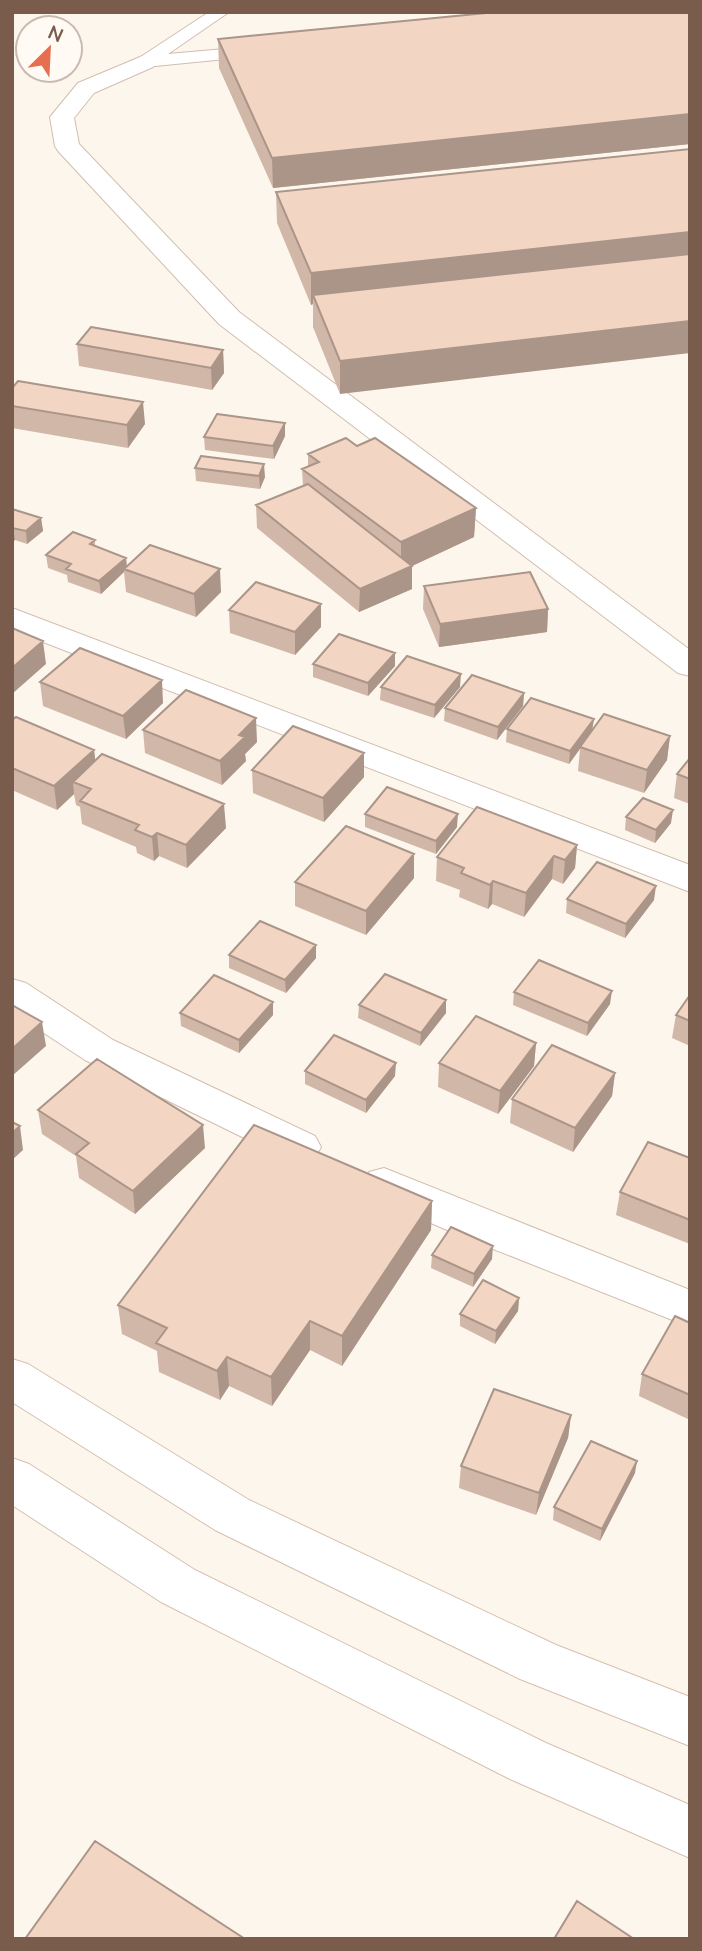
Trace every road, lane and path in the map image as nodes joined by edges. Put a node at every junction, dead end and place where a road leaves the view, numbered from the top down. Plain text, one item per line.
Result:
1 (221, 12) edge
2 (281, 49) edge
3 (145, 62) junction
4 (12, 618) edge
5 (690, 666) edge
6 (690, 879) edge
7 (12, 993) edge
8 (690, 1310) edge
9 (12, 1377) edge
10 (12, 1479) edge
11 (690, 1722) edge
12 (690, 1832) edge

1 - 3 lane
2 - 3 lane
3 - 5 street
4 - 6 street
7 - 8 street
9 - 11 street
10 - 12 street

